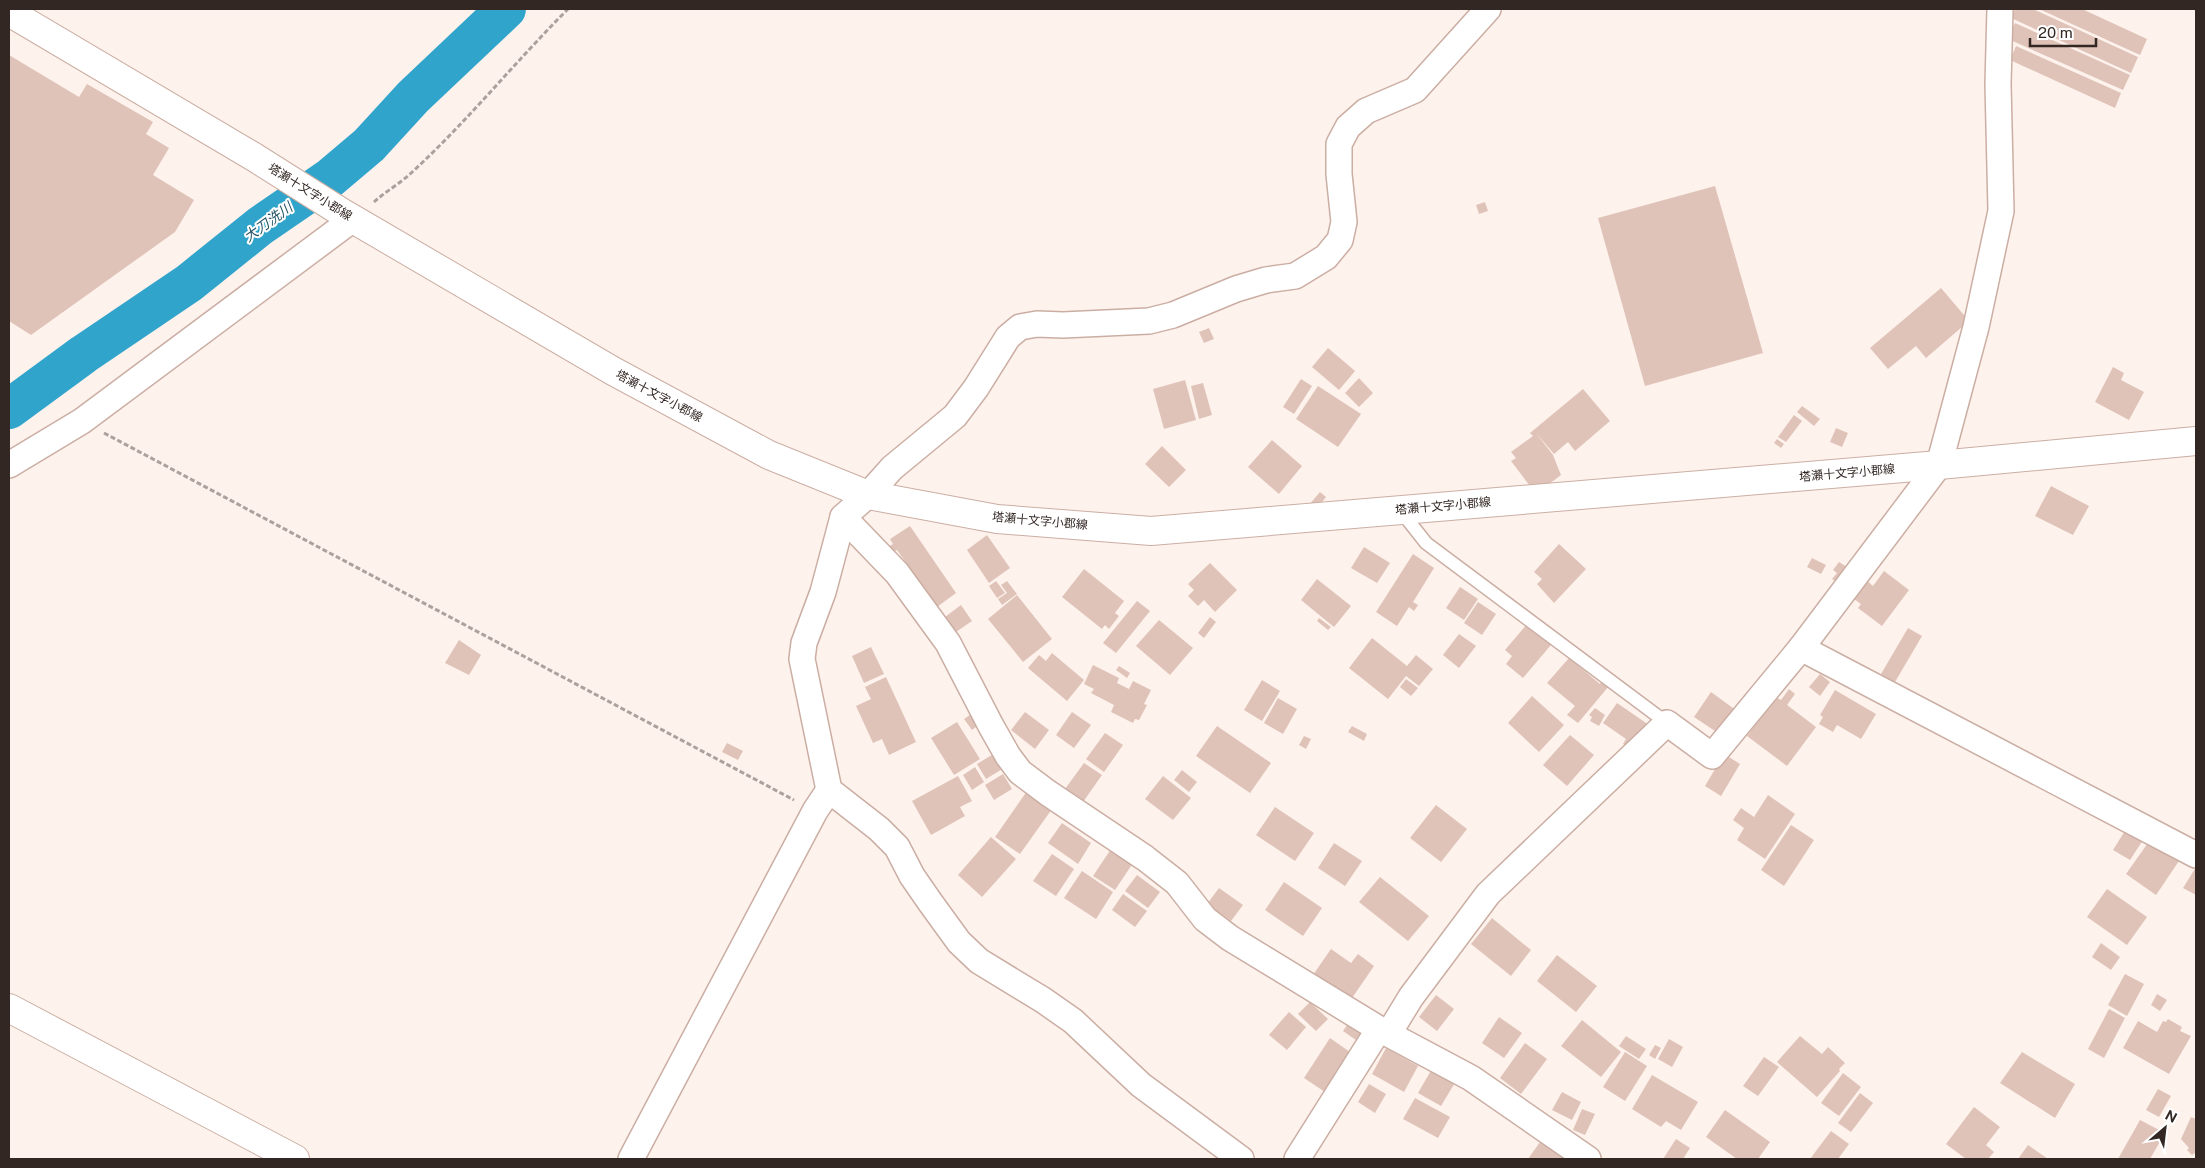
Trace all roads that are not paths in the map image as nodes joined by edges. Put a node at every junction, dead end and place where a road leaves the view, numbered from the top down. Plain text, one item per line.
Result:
1 (1488, 9) edge
2 (2000, 9) edge
3 (9, 12) edge
4 (347, 215) junction
5 (2196, 441) edge
6 (9, 465) edge
7 (1938, 465) junction
8 (868, 495) junction
9 (1400, 510) junction
10 (844, 517) junction
11 (1801, 648) junction
12 (1667, 723) junction
13 (829, 790) junction
14 (2196, 855) edge
15 (9, 1008) edge
16 (1384, 1031) junction
17 (295, 1159) edge
18 (631, 1159) edge
19 (1241, 1159) edge
20 (1297, 1159) edge
21 (1588, 1159) edge

1 - 8 street
2 - 7 street
3 - 4 main road, 塔瀬十文字小郡線
4 - 6 street
4 - 8 main road, 塔瀬十文字小郡線
5 - 7 main road, 塔瀬十文字小郡線
7 - 9 main road, 塔瀬十文字小郡線
7 - 11 street
8 - 9 main road, 塔瀬十文字小郡線
8 - 10 street
9 - 12 lane
10 - 13 street
10 - 16 street
11 - 12 street
11 - 14 street
12 - 16 street
13 - 18 street
13 - 19 street
15 - 17 main road
16 - 20 street
16 - 21 street

